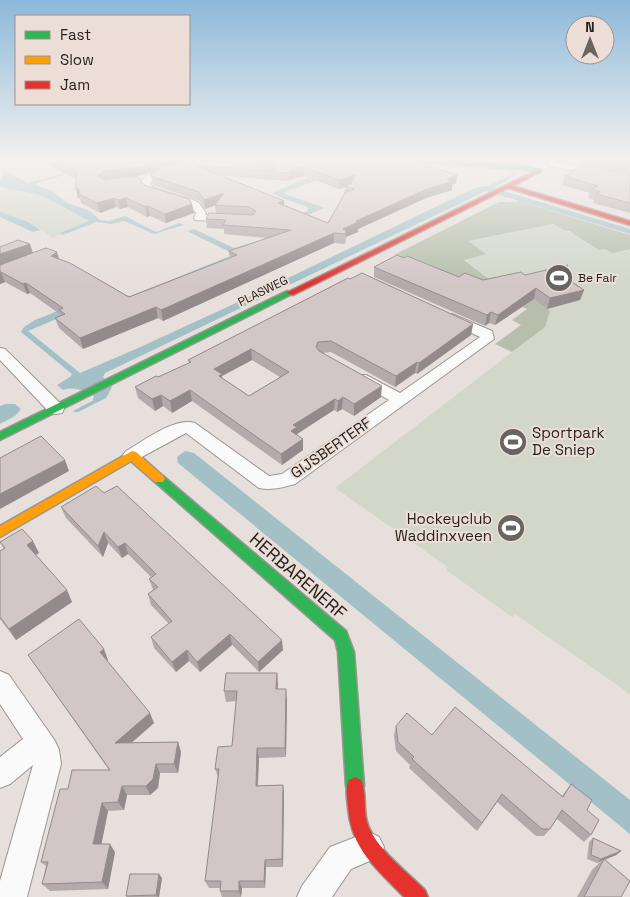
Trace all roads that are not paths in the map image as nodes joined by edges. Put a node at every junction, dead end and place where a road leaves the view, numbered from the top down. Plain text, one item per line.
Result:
1 (182, 201) edge
2 (476, 201) edge
3 (544, 201) edge
4 (240, 221) edge
5 (630, 224) edge
6 (437, 311) edge
7 (0, 352) edge
8 (350, 371) edge
9 (400, 399) junction
10 (56, 408) junction
11 (0, 436) edge
12 (132, 455) junction
13 (0, 532) edge
14 (0, 683) edge
15 (40, 742) junction
16 (0, 774) edge
17 (369, 847) junction
18 (11, 897) edge
19 (313, 897) edge
20 (418, 897) edge

1 - 4 street
2 - 10 street, PLASWEG
3 - 5 street
6 - 9 street, GIJSBERTERF
7 - 10 street
8 - 9 street
9 - 12 street, GIJSBERTERF
10 - 11 street, PLASWEG
12 - 13 street
12 - 17 street, HERBARENERF
14 - 15 street
15 - 16 street
15 - 18 street
17 - 19 street
17 - 20 street, HERBARENERF

